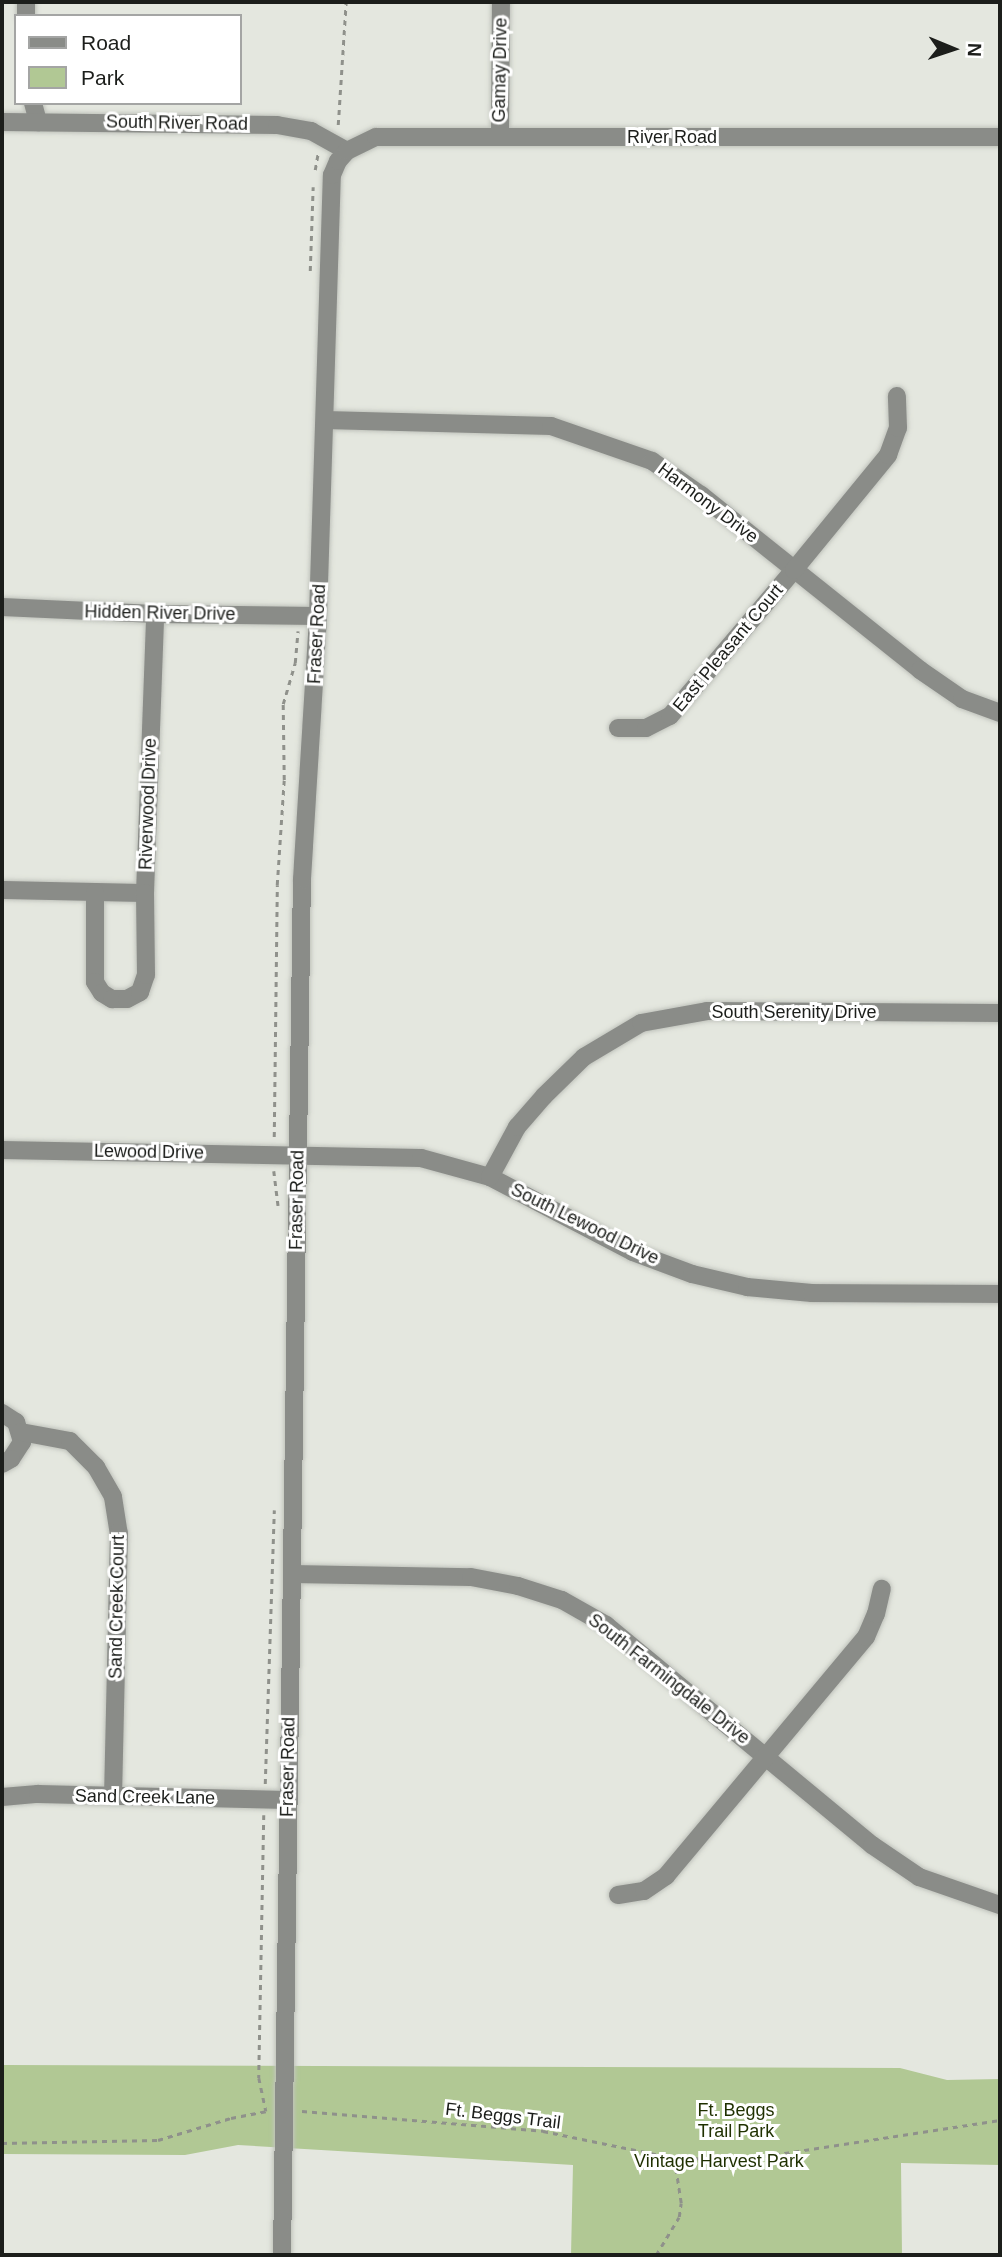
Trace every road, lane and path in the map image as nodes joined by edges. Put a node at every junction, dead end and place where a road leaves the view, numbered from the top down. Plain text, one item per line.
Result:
1 (501, 2) edge
2 (34, 105) edge
3 (2, 122) edge
4 (38, 122) junction
5 (499, 137) junction
6 (1000, 137) edge
7 (347, 150) junction
8 (897, 396) dead end
9 (325, 420) junction
10 (794, 570) junction
11 (2, 607) edge
12 (155, 614) junction
13 (318, 616) junction
14 (1000, 713) edge
15 (618, 728) dead end
16 (2, 890) edge
17 (94, 892) junction
18 (145, 893) junction
19 (1000, 1013) edge
20 (2, 1150) edge
21 (297, 1154) junction
22 (490, 1177) junction
23 (1000, 1294) edge
24 (2, 1413) edge
25 (21, 1432) junction
26 (2, 1464) edge
27 (292, 1574) junction
28 (881, 1588) dead end
29 (767, 1757) junction
30 (113, 1796) junction
31 (2, 1797) edge
32 (288, 1800) junction
33 (618, 1895) dead end
34 (1000, 1905) edge
35 (284, 2111) junction
36 (1000, 2120) edge
37 (2, 2143) edge
38 (674, 2158) junction
39 (282, 2255) edge
40 (656, 2255) edge

1 - 5 street, Gamay Drive
2 - 4 street
3 - 4 street, South River Road
4 - 7 street, South River Road
5 - 6 street, River Road
5 - 7 street, River Road
7 - 9 street, Fraser Road
8 - 10 street, East Pleasant Court
9 - 10 street, Harmony Drive
9 - 13 street, Fraser Road
10 - 14 street, Harmony Drive
10 - 15 street, East Pleasant Court
11 - 12 street, Hidden River Drive
12 - 13 street, Hidden River Drive
12 - 18 street, Riverwood Drive
13 - 21 street, Fraser Road
16 - 17 street, Riverwood Drive
17 - 18 street, Riverwood Drive
17 - 18 street
19 - 22 street, South Serenity Drive
20 - 21 street, Lewood Drive
21 - 22 street, South Lewood Drive
21 - 27 street, Fraser Road
22 - 23 street, South Lewood Drive
24 - 25 street
25 - 26 street
25 - 30 street, Sand Creek Court
27 - 29 street, South Farmingdale Drive
27 - 32 street, Fraser Road
28 - 29 street
29 - 33 street
29 - 34 street, South Farmingdale Drive
30 - 31 street, Sand Creek Lane
30 - 32 street, Sand Creek Lane
32 - 35 street, Fraser Road
35 - 37 path, Ft. Beggs Trail
35 - 38 path, Ft. Beggs Trail
35 - 39 street, Fraser Road
36 - 38 path, Ft. Beggs Trail
38 - 40 path

